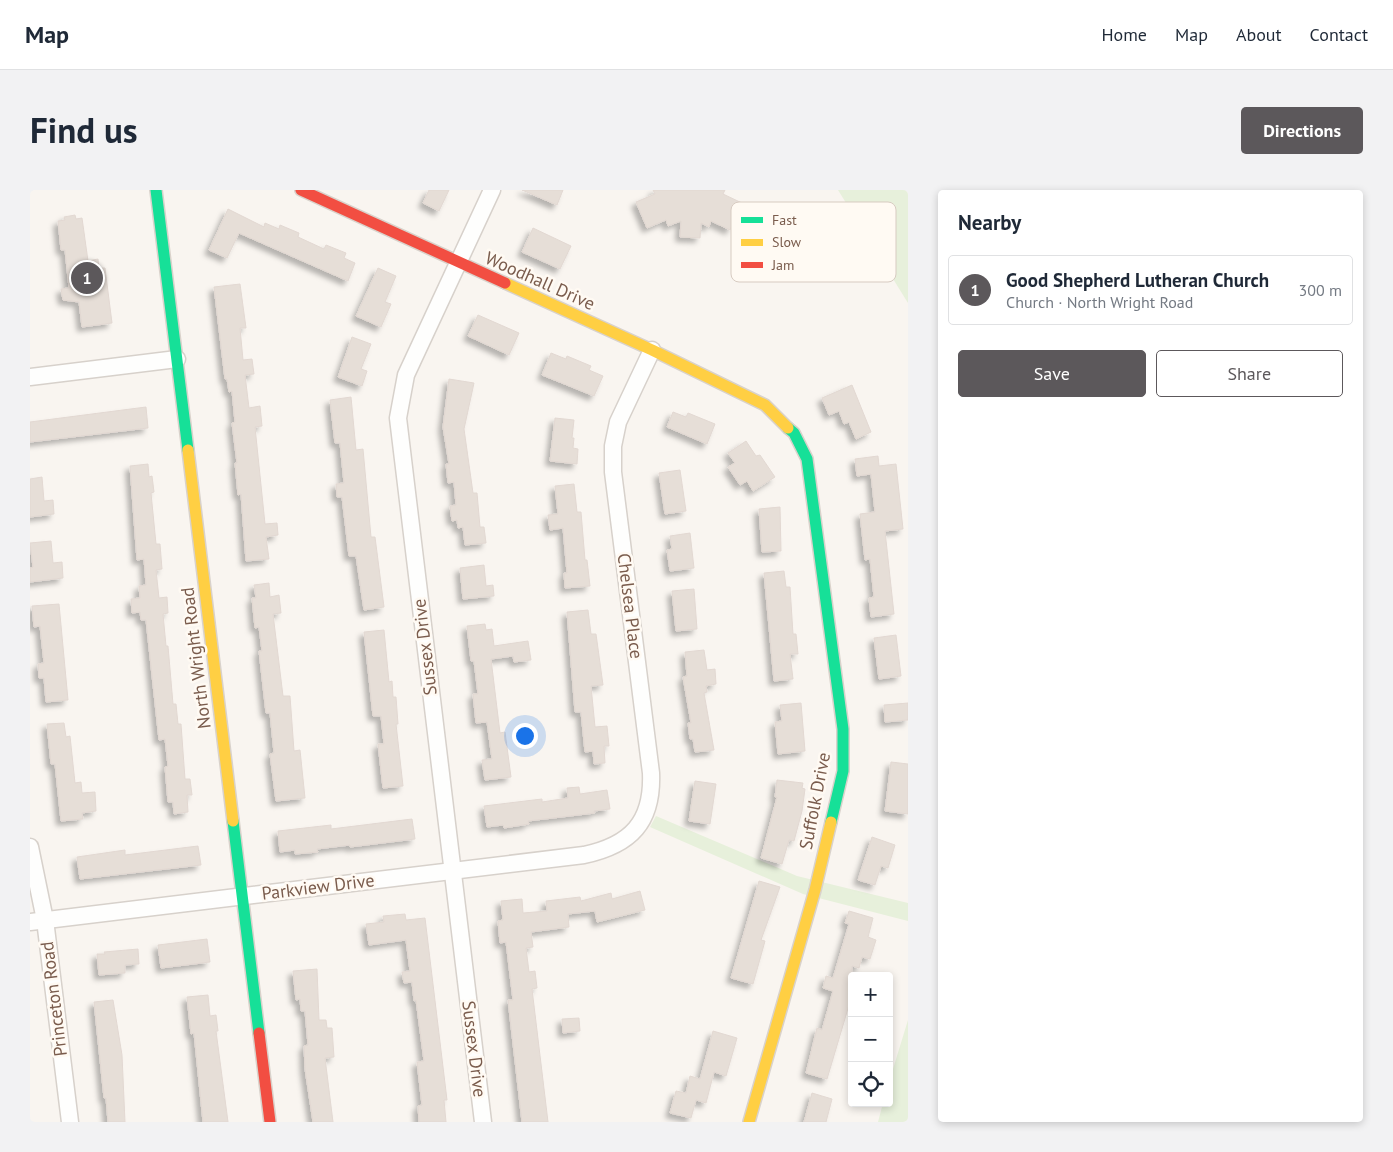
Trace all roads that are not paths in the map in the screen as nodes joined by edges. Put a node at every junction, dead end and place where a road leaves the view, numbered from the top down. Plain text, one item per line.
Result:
1 (156, 190) edge
2 (492, 190) edge
3 (305, 191) edge
4 (458, 263) junction
5 (652, 350) junction
6 (177, 359) junction
7 (30, 377) edge
8 (765, 405) joint
9 (30, 847) edge
10 (605, 851) joint
11 (452, 871) junction
12 (242, 896) junction
13 (37, 921) edge
14 (70, 1122) edge
15 (270, 1122) edge
16 (484, 1122) edge
17 (749, 1122) edge

1 - 6 street, North Wright Road
2 - 4 street, Sussex Drive
3 - 4 street, Woodhall Drive
4 - 5 street, Woodhall Drive
4 - 11 street, Sussex Drive
5 - 8 street, Woodhall Drive
5 - 10 street, Chelsea Place
6 - 7 street
6 - 12 street, North Wright Road
8 - 17 street, Suffolk Drive
9 - 13 street, Princeton Road
10 - 11 street, Parkview Drive
11 - 12 street, Parkview Drive
11 - 16 street, Sussex Drive
12 - 13 street, Parkview Drive
12 - 15 street, North Wright Road
13 - 14 street, Princeton Road

